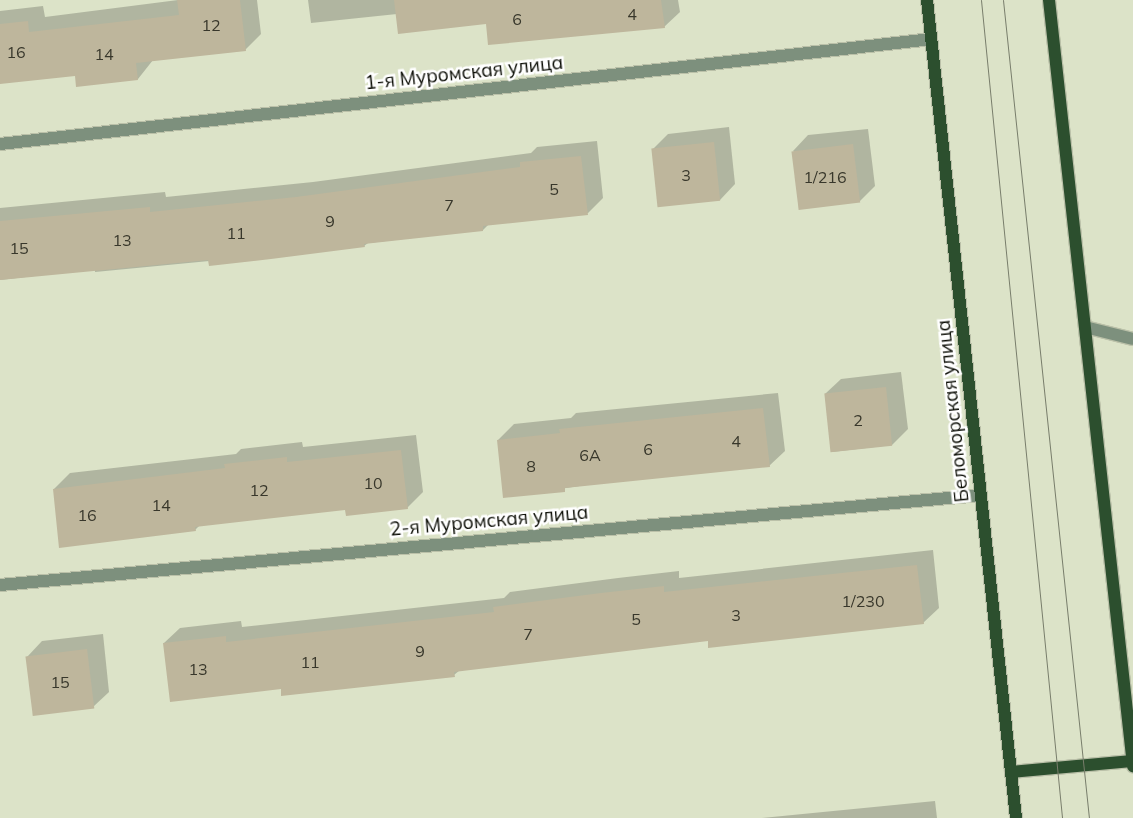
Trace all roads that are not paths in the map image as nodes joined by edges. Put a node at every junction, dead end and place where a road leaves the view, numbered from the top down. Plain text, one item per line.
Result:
1 (927, 0) edge
2 (1049, 0) edge
3 (931, 39) junction
4 (0, 144) edge
5 (1085, 327) junction
6 (1133, 339) edge
7 (981, 495) junction
8 (0, 585) edge
9 (1130, 708) edge
10 (1133, 761) edge
11 (1133, 766) edge
12 (1011, 772) junction
13 (1016, 818) edge

1 - 3 main road, Беломорская улица
2 - 5 main road
3 - 4 street, 1-я Муромская улица
3 - 7 main road, Беломорская улица
5 - 6 street
5 - 9 main road
7 - 8 street, 2-я Муромская улица
7 - 12 main road, Беломорская улица
9 - 10 main road
10 - 11 main road
10 - 12 main road
12 - 13 main road, Беломорская улица

